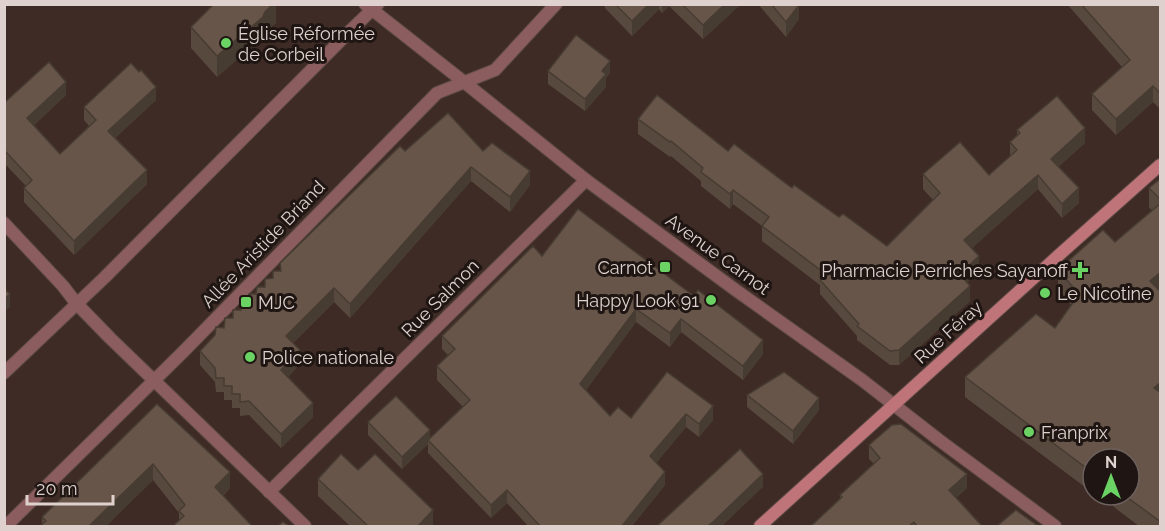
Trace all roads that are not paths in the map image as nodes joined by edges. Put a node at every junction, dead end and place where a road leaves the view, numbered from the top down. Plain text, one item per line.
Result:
1 (556, 4) edge
2 (371, 6) edge
3 (464, 82) junction
4 (1161, 165) edge
5 (586, 180) junction
6 (4, 224) edge
7 (76, 303) junction
8 (4, 374) edge
9 (153, 381) junction
10 (894, 405) junction
11 (269, 492) junction
12 (6, 526) edge
13 (305, 526) edge
14 (760, 526) edge
15 (1055, 526) edge

1 - 3 street, Allée Aristide Briand
2 - 3 street, Avenue Carnot
2 - 7 street
3 - 5 street, Avenue Carnot
3 - 9 street, Allée Aristide Briand
4 - 10 main road, Rue Féray
5 - 10 street, Avenue Carnot
5 - 11 street, Rue Salmon
6 - 7 street
7 - 8 street
7 - 9 street
9 - 11 street
9 - 12 street, Allée Aristide Briand
10 - 14 main road, Rue Féray
10 - 15 street, Avenue Carnot
11 - 13 street

